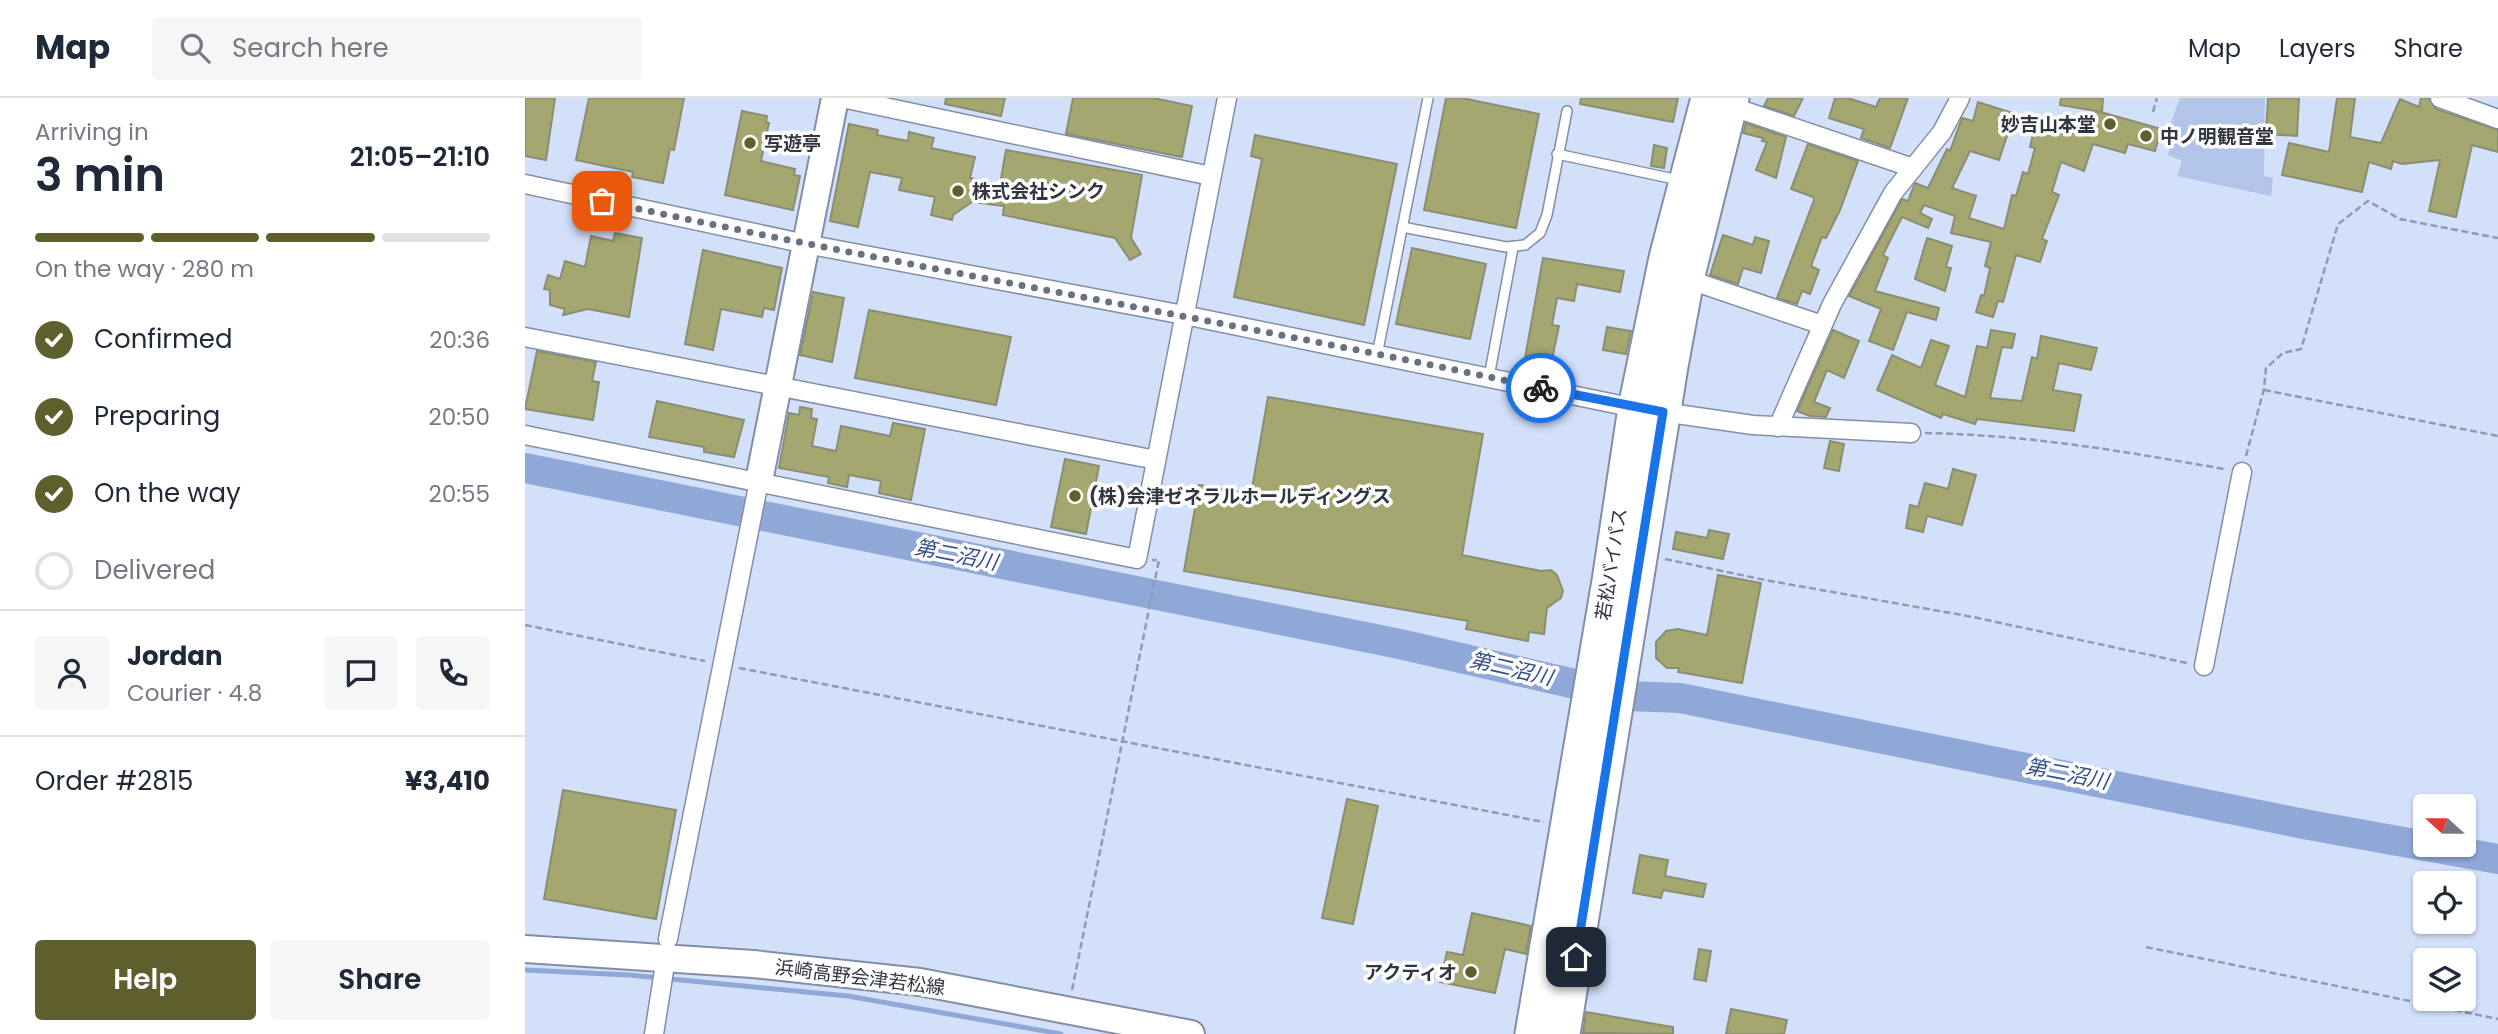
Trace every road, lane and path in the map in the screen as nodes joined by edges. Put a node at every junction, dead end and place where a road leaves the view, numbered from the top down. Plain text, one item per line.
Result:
1 (835, 98) edge
2 (842, 98) edge
3 (1227, 98) edge
4 (1428, 98) edge
5 (1960, 98) edge
6 (2157, 98) edge
7 (2439, 98) edge
8 (1723, 101) edge
9 (1567, 111) dead end
10 (2153, 112) dead end
11 (2498, 119) edge
12 (1557, 154) junction
13 (1913, 168) junction
14 (1211, 176) junction
15 (1685, 181) junction
16 (525, 184) edge
17 (1402, 227) junction
18 (2498, 238) edge
19 (806, 244) junction
20 (1513, 248) junction
21 (1687, 279) junction
22 (1184, 315) junction
23 (1822, 324) junction
24 (525, 337) edge
25 (1377, 355) junction
26 (1489, 377) junction
27 (778, 384) junction
28 (2263, 389) junction
29 (1649, 410) junction
30 (1778, 427) junction
31 (1911, 433) joint
32 (525, 435) edge
33 (2498, 436) edge
34 (1156, 460) junction
35 (2242, 472) junction
36 (755, 503) junction
37 (1642, 554) junction
38 (1154, 587) dead end
39 (525, 625) edge
40 (1610, 661) junction
41 (724, 665) junction
42 (2204, 666) joint
43 (1600, 721) junction
44 (1123, 743) junction
45 (1568, 826) junction
46 (2146, 947) dead end
47 (525, 949) edge
48 (664, 964) junction
49 (1072, 990) dead end
50 (2498, 1019) edge
51 (654, 1034) edge
52 (1191, 1034) edge
53 (1532, 1034) edge
54 (1563, 1034) edge

1 - 19 main road
2 - 14 street
3 - 14 street
4 - 17 lane
5 - 13 street
6 - 10 path
7 - 11 street
8 - 13 street
8 - 15 highway, 若松バイパス
8 - 21 highway, 若松バイパス
9 - 12 lane
12 - 15 lane
12 - 20 lane
13 - 23 street
14 - 22 street
15 - 29 highway, 若松バイパス
16 - 19 street
17 - 20 lane
17 - 25 lane
18 - 28 path
19 - 22 street
19 - 27 main road
20 - 26 lane
21 - 23 street
21 - 29 highway, 若松バイパス
22 - 25 street
22 - 34 street
23 - 30 street
24 - 27 street
25 - 26 street
26 - 29 street
27 - 34 street
27 - 36 main road
28 - 33 path
28 - 35 path
29 - 30 street
29 - 37 highway, 若松バイパス
29 - 40 highway, 若松バイパス
30 - 31 street
31 - 35 path
32 - 36 street
34 - 36 street
35 - 42 street
36 - 41 street
37 - 40 highway, 若松バイパス
37 - 42 path
38 - 44 path
39 - 41 path
40 - 43 highway, 若松バイパス
41 - 44 path
41 - 48 street
43 - 45 highway, 若松バイパス
43 - 54 highway, 若松バイパス
44 - 45 path
44 - 49 path
45 - 53 highway, 若松バイパス
46 - 50 path
47 - 48 main road, 浜崎高野会津若松線
48 - 51 street
48 - 52 main road, 浜崎高野会津若松線

